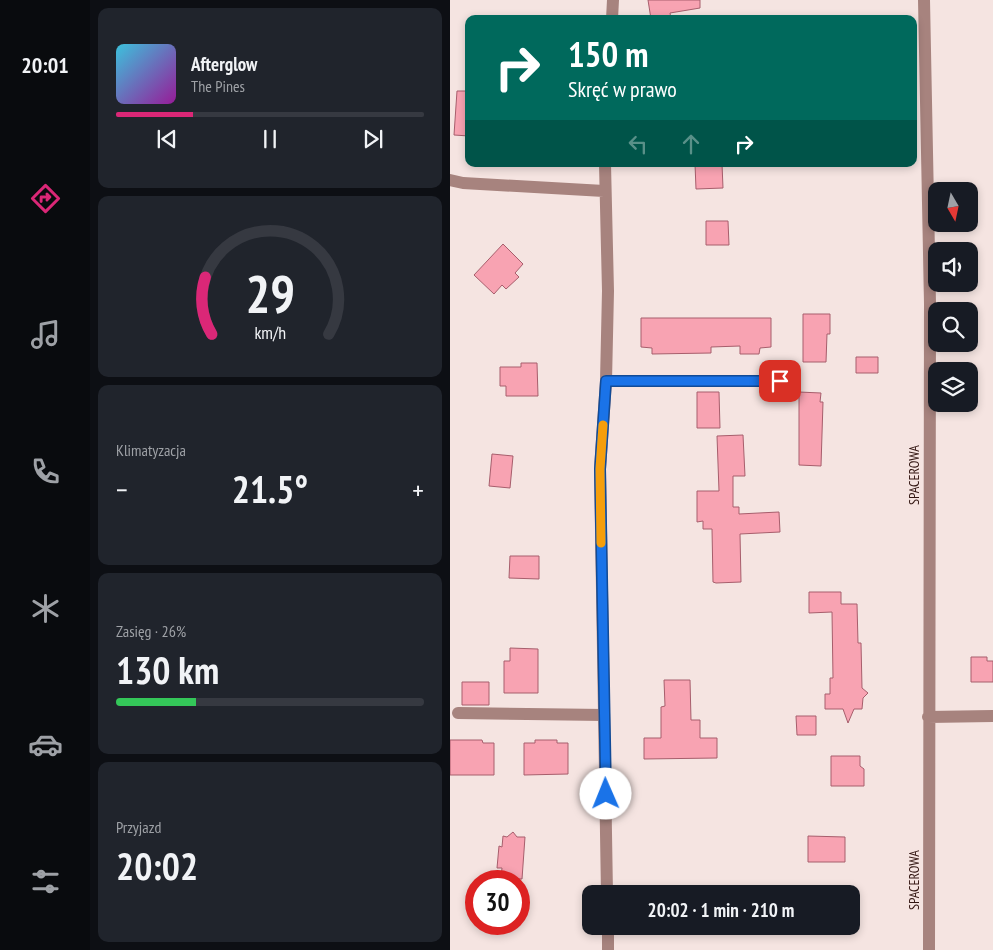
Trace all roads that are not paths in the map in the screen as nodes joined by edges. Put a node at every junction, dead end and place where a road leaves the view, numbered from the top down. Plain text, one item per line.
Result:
1 (613, 0) edge
2 (924, 0) edge
3 (612, 15) edge
4 (605, 167) edge
5 (450, 180) edge
6 (604, 191) junction
7 (606, 381) junction
8 (780, 381) dead end
9 (458, 713) dead end
10 (604, 715) junction
11 (993, 716) edge
12 (928, 717) junction
13 (607, 885) edge
14 (608, 935) edge
15 (608, 950) edge
16 (929, 950) edge

1 - 3 street
2 - 12 street, SPACEROWA
4 - 6 street
5 - 6 street
6 - 7 street
7 - 8 street
7 - 10 street
9 - 10 street
10 - 13 street
11 - 12 street
12 - 16 street, SPACEROWA
14 - 15 street

